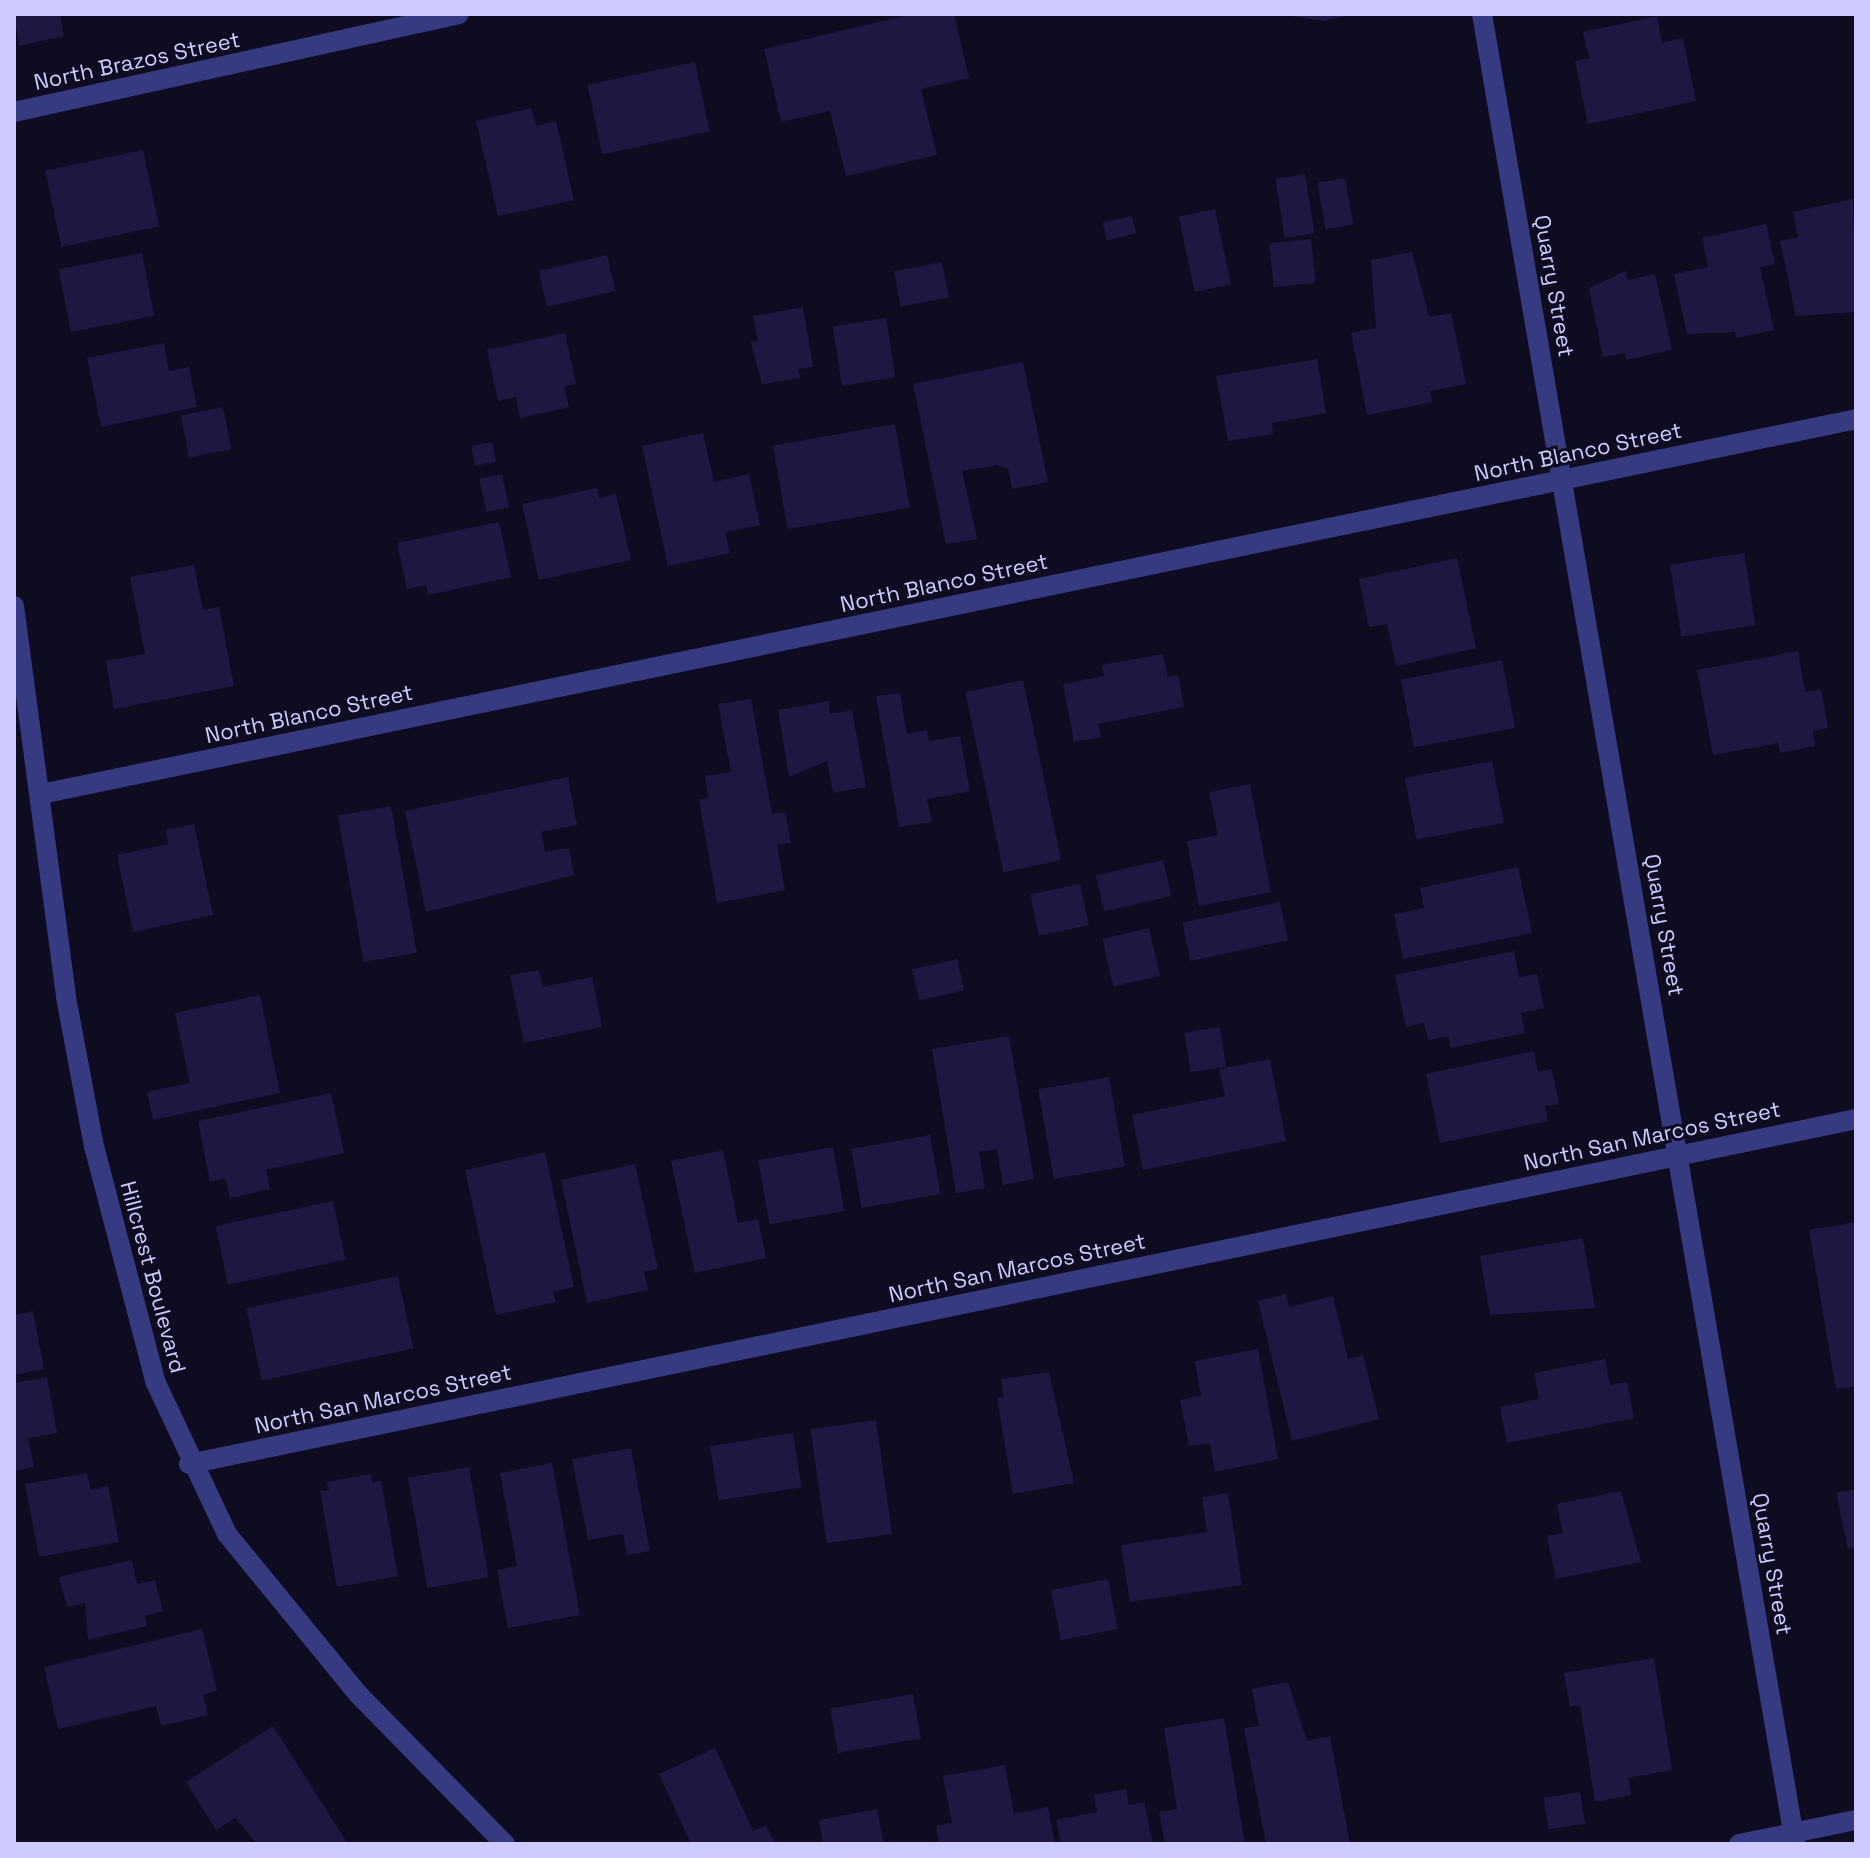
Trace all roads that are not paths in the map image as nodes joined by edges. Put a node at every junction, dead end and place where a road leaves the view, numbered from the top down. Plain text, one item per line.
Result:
1 (458, 14) edge
2 (1482, 14) edge
3 (14, 112) edge
4 (1856, 419) edge
5 (1564, 479) junction
6 (14, 606) edge
7 (41, 794) junction
8 (1856, 1119) edge
9 (1679, 1155) junction
10 (189, 1464) junction
11 (1856, 1820) edge
12 (1794, 1838) edge
13 (505, 1844) edge
14 (1739, 1844) edge

1 - 3 street, North Brazos Street
2 - 5 street, Quarry Street
4 - 5 street, North Blanco Street
5 - 7 street, North Blanco Street
5 - 9 street, Quarry Street
6 - 7 street, Hillcrest Boulevard
7 - 10 street, Hillcrest Boulevard
8 - 9 street, North San Marcos Street
9 - 10 street, North San Marcos Street
9 - 12 street, Quarry Street
10 - 13 street, Hillcrest Boulevard
11 - 12 street
12 - 14 street

